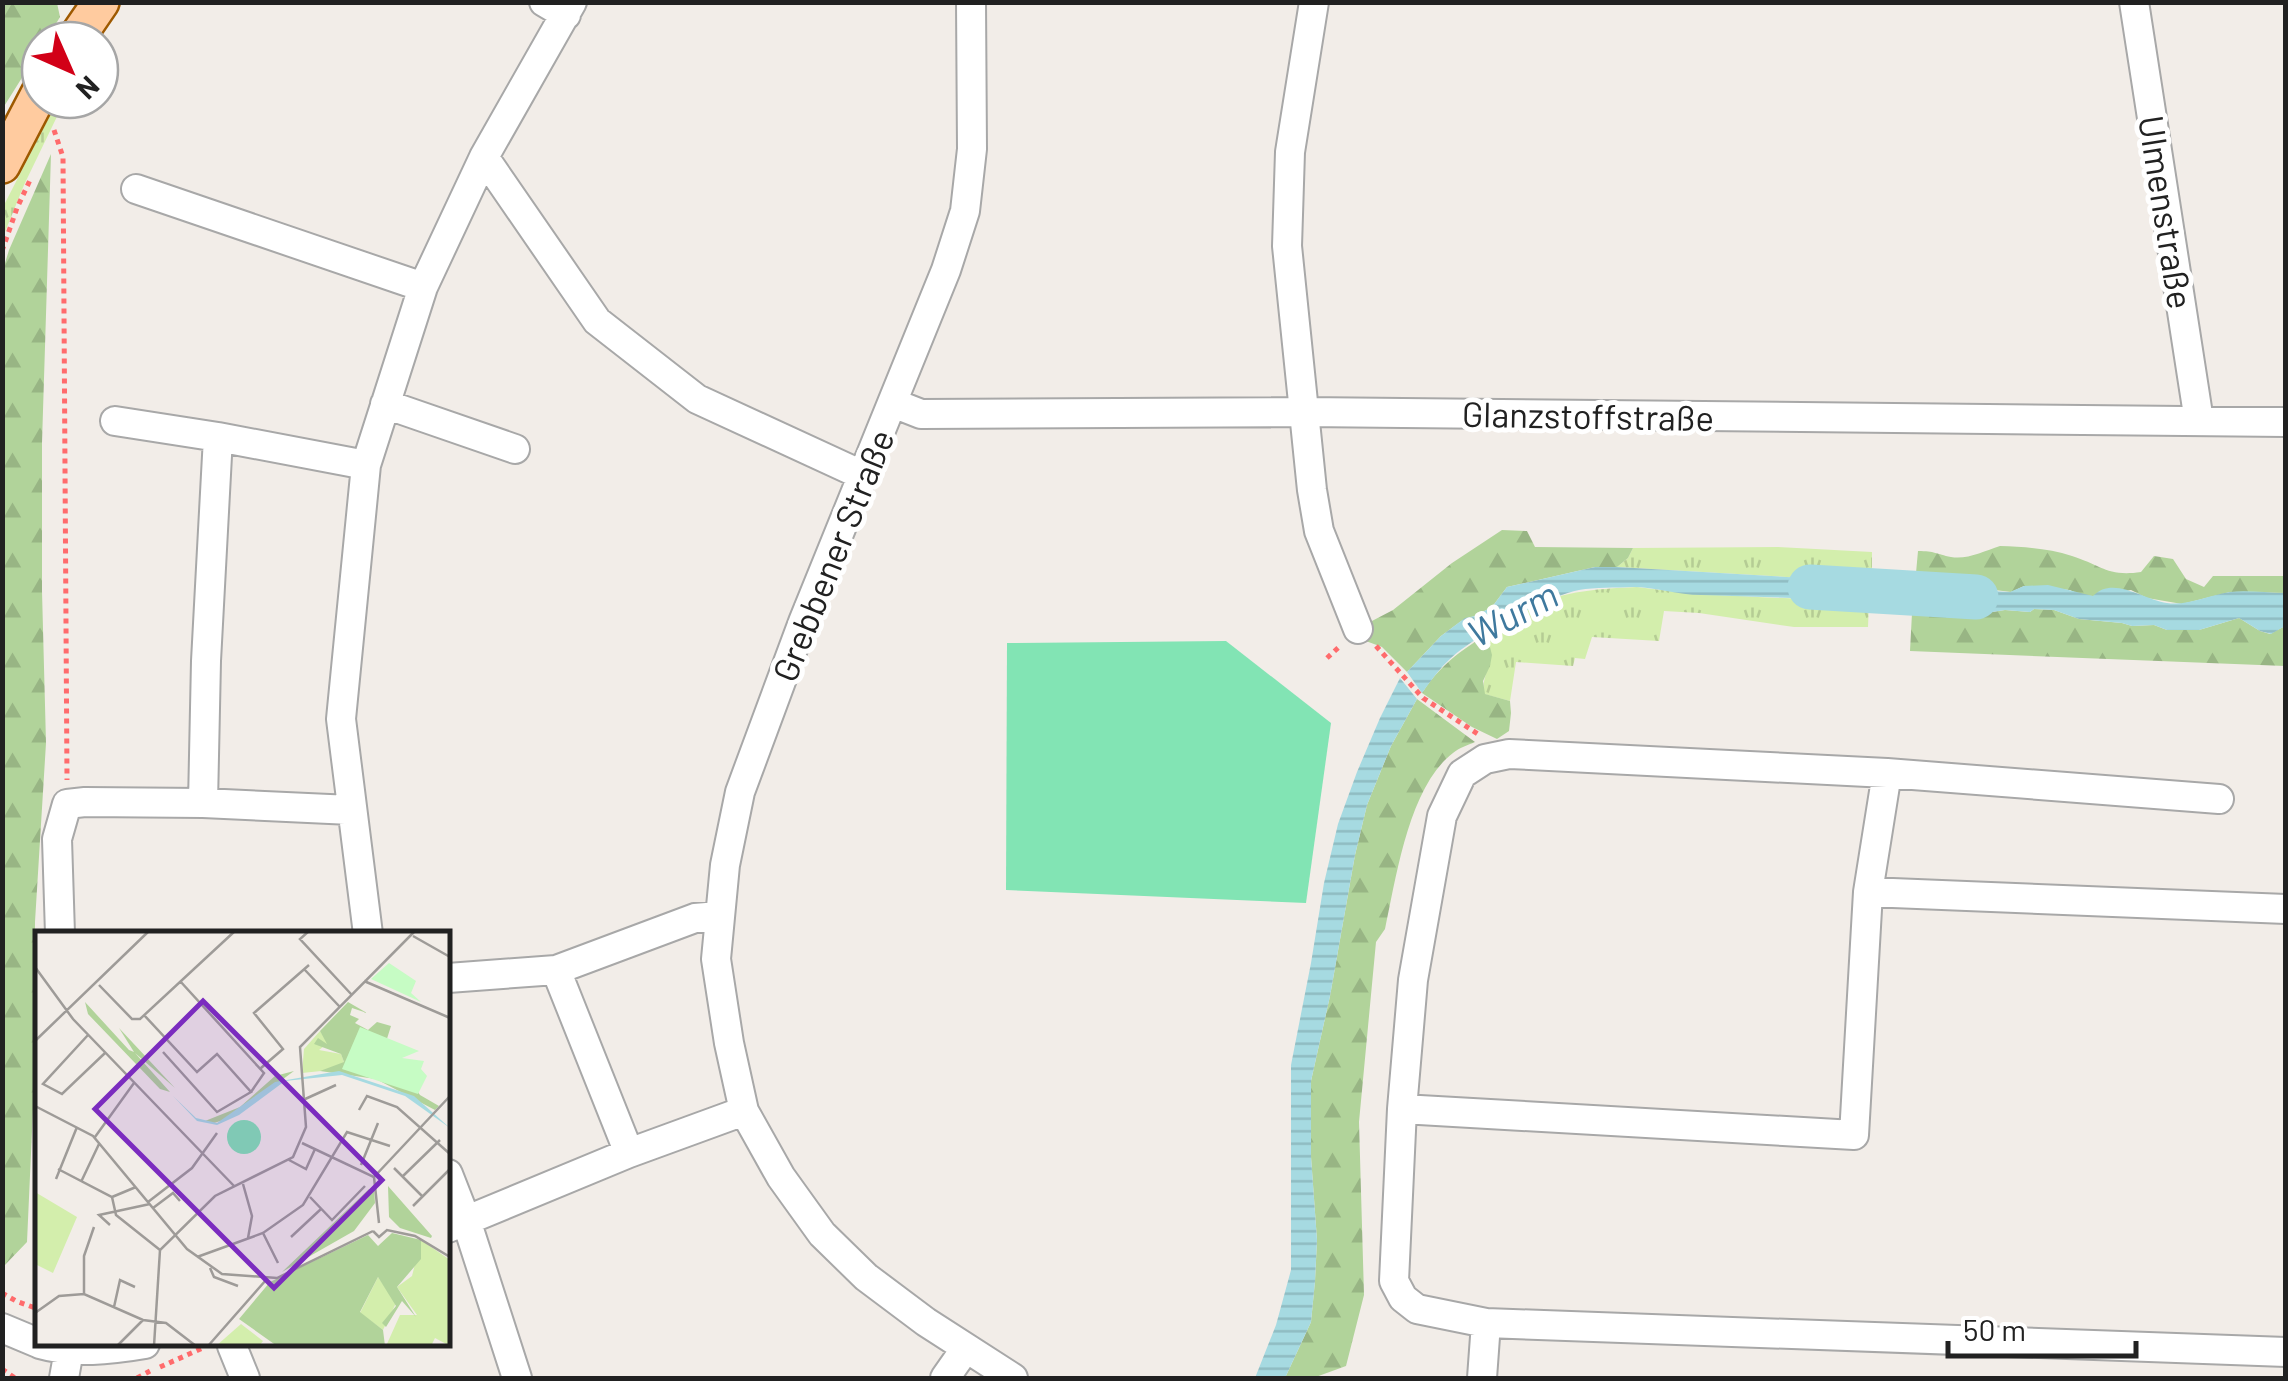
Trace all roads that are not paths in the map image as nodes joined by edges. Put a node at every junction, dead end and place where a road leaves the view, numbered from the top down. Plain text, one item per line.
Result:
1 (971, 2) edge
2 (1314, 2) edge
3 (2134, 2) edge
4 (560, 7) edge
5 (32, 120) edge
6 (484, 157) junction
7 (17, 171) edge
8 (136, 189) dead end
9 (424, 287) junction
10 (892, 403) junction
11 (386, 404) junction
12 (1305, 412) junction
13 (115, 421) dead end
14 (2199, 421) junction
15 (2286, 422) edge
16 (218, 437) junction
17 (515, 450) dead end
18 (366, 465) junction
19 (862, 474) junction
20 (1358, 629) dead end
21 (1887, 773) junction
22 (2219, 799) dead end
23 (202, 803) junction
24 (351, 810) junction
25 (1868, 892) junction
26 (2286, 909) edge
27 (719, 916) junction
28 (60, 931) edge
29 (368, 931) edge
30 (556, 970) junction
31 (450, 978) edge
32 (1402, 1108) junction
33 (744, 1111) junction
34 (628, 1153) junction
35 (450, 1185) edge
36 (457, 1224) edge
37 (1486, 1323) junction
38 (2, 1328) edge
39 (35, 1341) edge
40 (52, 1346) edge
41 (133, 1346) edge
42 (232, 1346) dead end
43 (966, 1348) junction
44 (69, 1350) junction
45 (2286, 1352) edge
46 (64, 1378) edge
47 (245, 1378) edge
48 (518, 1378) edge
49 (944, 1378) edge
50 (1013, 1378) edge
51 (1482, 1378) edge

1 - 10 street, Grebbener Straße
2 - 12 street
3 - 14 street, Ulmenstraße
4 - 6 street
5 - 7 main road
6 - 9 street
6 - 19 street
8 - 9 street
9 - 11 street
10 - 12 street, Glanzstoffstraße
10 - 19 street, Grebbener Straße
11 - 17 street
11 - 18 street
12 - 14 street, Glanzstoffstraße
12 - 20 street
13 - 16 street
14 - 15 street, Glanzstoffstraße
16 - 18 street
16 - 23 street
18 - 24 street
19 - 27 street, Grebbener Straße
21 - 22 street
21 - 25 street
21 - 32 street
23 - 24 street
23 - 28 street
24 - 29 street
25 - 26 street
25 - 32 street
27 - 30 street
27 - 33 street, Grebbener Straße
30 - 31 street
30 - 34 street
32 - 37 street
33 - 34 street
33 - 43 street, Grebbener Straße
34 - 36 street
35 - 36 street
36 - 48 street
37 - 45 street
37 - 51 street
38 - 39 street
40 - 44 street
41 - 44 street
42 - 47 street
43 - 49 street
43 - 50 street, Grebbener Straße
44 - 46 street

